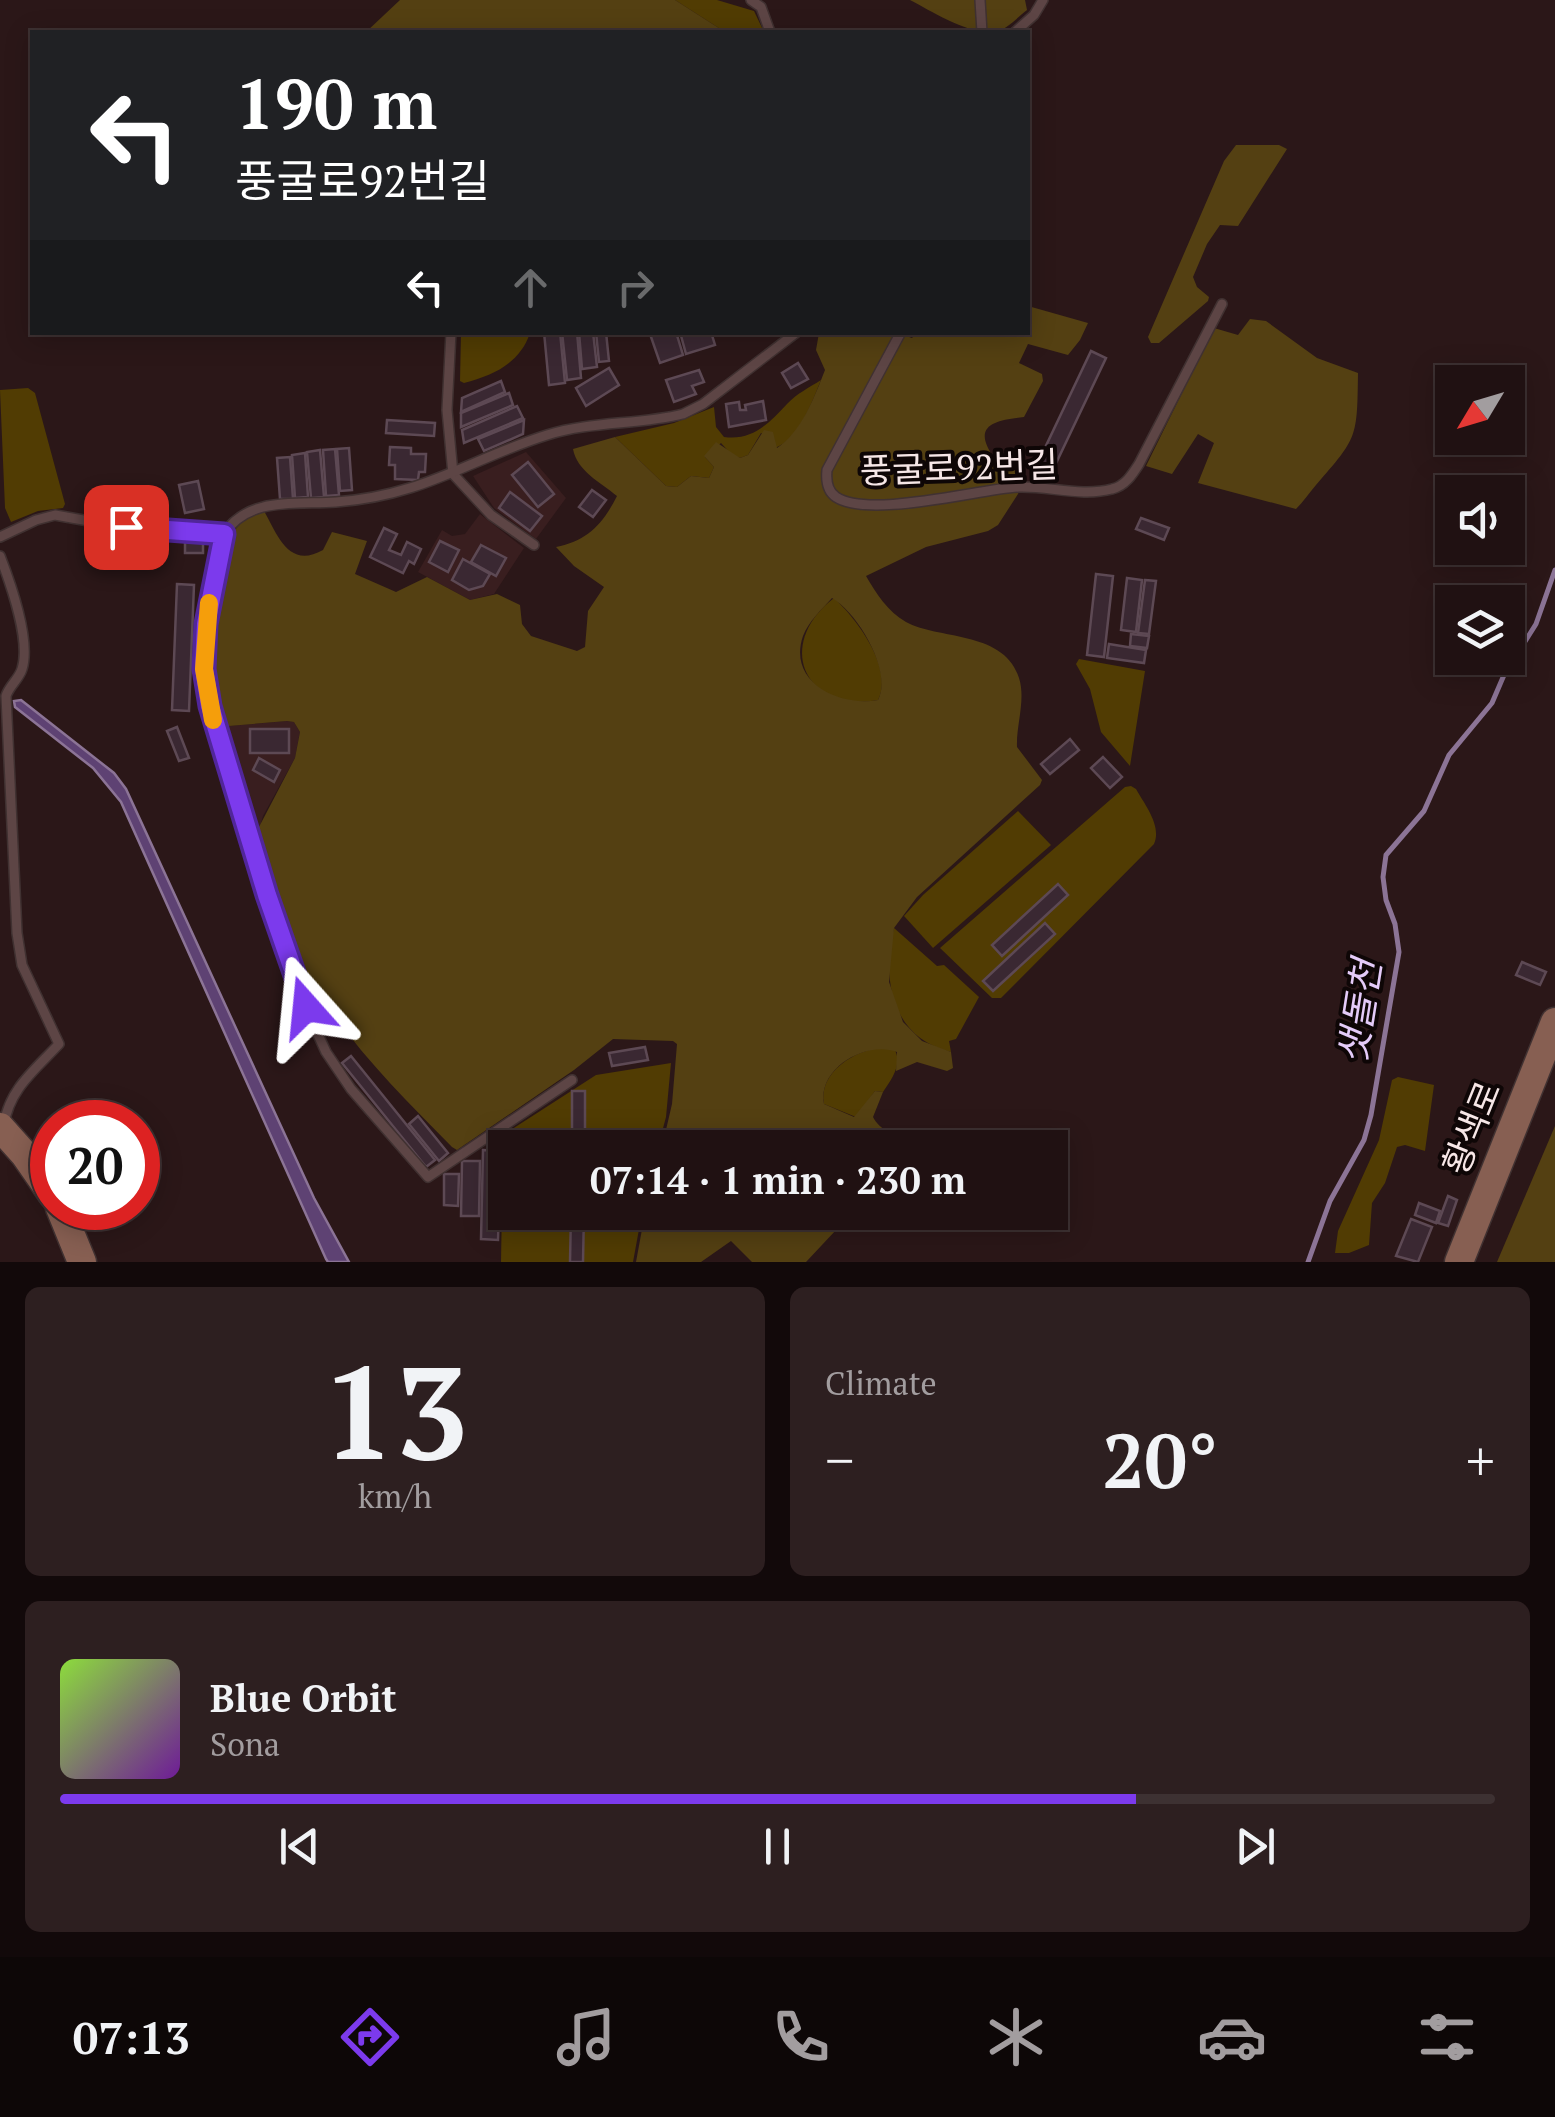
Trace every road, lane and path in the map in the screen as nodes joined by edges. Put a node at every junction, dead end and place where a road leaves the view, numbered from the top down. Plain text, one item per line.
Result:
1 (751, 0) edge
2 (980, 0) edge
3 (1042, 0) edge
4 (769, 30) edge
5 (982, 30) edge
6 (1017, 30) edge
7 (1222, 304) dead end
8 (451, 335) edge
9 (793, 335) edge
10 (898, 335) edge
11 (453, 474) junction
12 (224, 534) junction
13 (0, 536) edge
14 (534, 545) dead end
15 (0, 556) edge
16 (1555, 1022) edge
17 (572, 1080) dead end
18 (2, 1128) edge
19 (30, 1165) edge
20 (69, 1230) edge
21 (82, 1262) edge
22 (1458, 1262) edge

1 - 4 lane
2 - 5 lane
3 - 6 lane
7 - 10 lane, 풍굴로92번길
8 - 11 lane
9 - 11 lane
11 - 12 lane
11 - 14 lane
12 - 13 lane
12 - 17 lane
15 - 18 lane
16 - 22 street, 황색로
18 - 19 street
20 - 21 street

